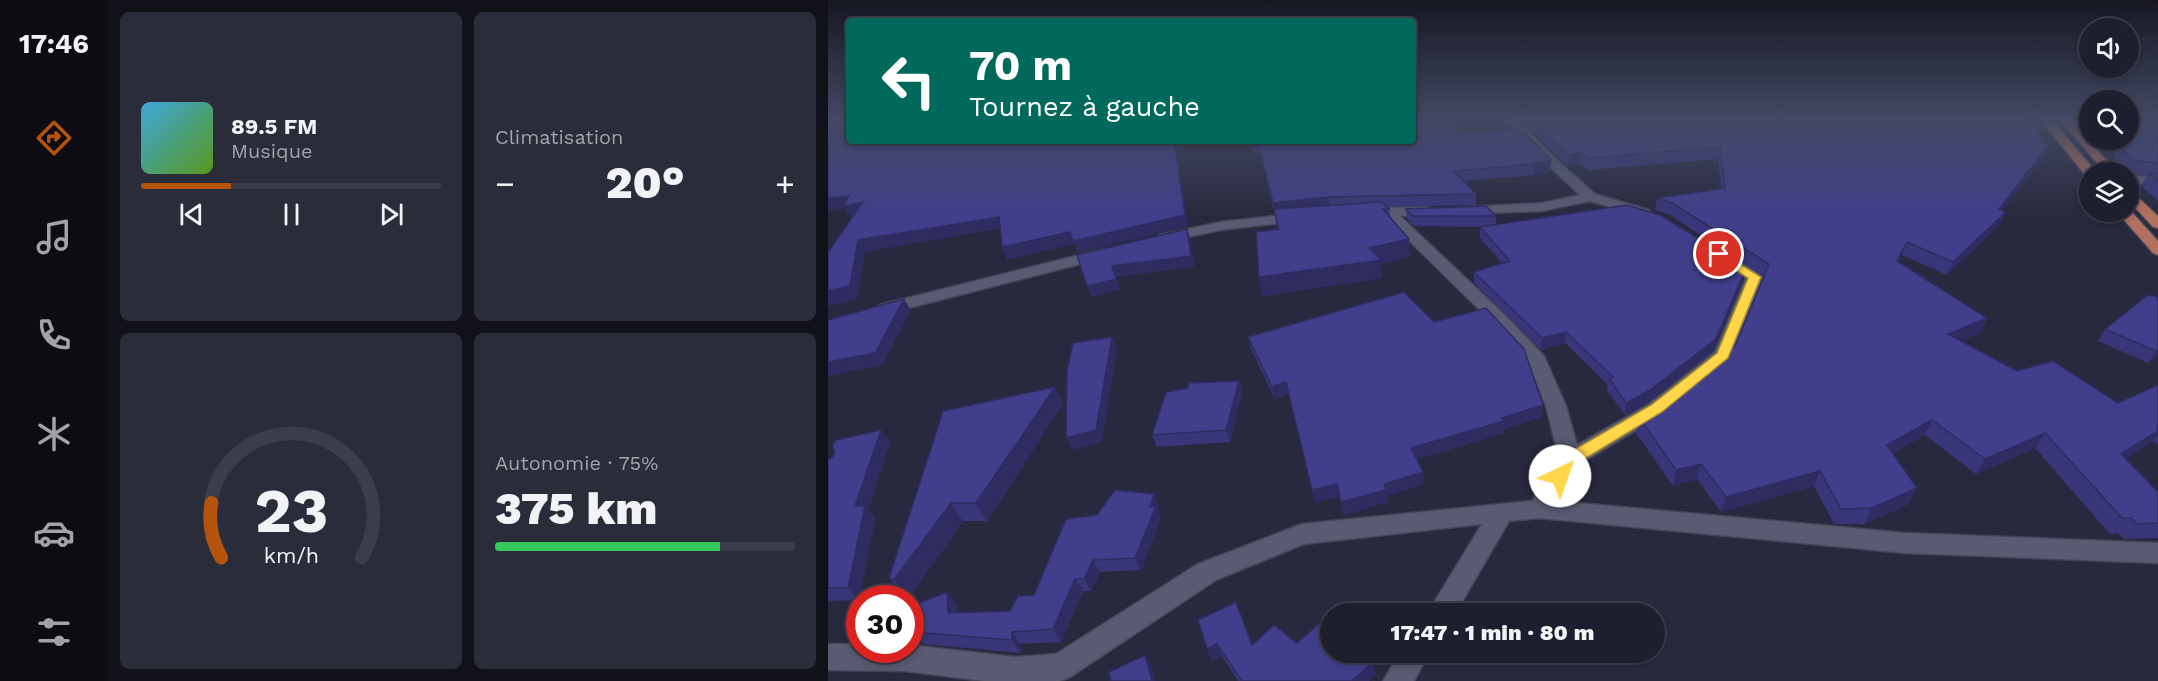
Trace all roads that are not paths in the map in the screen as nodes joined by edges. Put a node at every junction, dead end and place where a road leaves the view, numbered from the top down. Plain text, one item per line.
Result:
1 (1539, 151) edge
2 (2139, 180) edge
3 (2158, 183) edge
4 (1590, 198) junction
5 (2139, 204) edge
6 (1387, 211) junction
7 (1353, 213) edge
8 (1319, 215) edge
9 (1664, 220) edge
10 (2133, 222) edge
11 (2158, 224) edge
12 (1145, 243) edge
13 (2158, 250) edge
14 (1113, 251) edge
15 (1715, 252) edge
16 (874, 312) edge
17 (1570, 459) junction
18 (1539, 509) junction
19 (1503, 511) junction
20 (2158, 552) edge
21 (1447, 603) edge
22 (828, 657) edge
23 (1409, 663) edge
24 (1398, 681) edge

1 - 4 street
2 - 3 street
4 - 6 street
4 - 9 street
5 - 11 main road
6 - 7 street
6 - 17 street
8 - 12 street
10 - 13 main road
14 - 16 street
15 - 17 street
17 - 18 street
18 - 19 street
18 - 20 street
19 - 21 street
19 - 22 street
23 - 24 street

